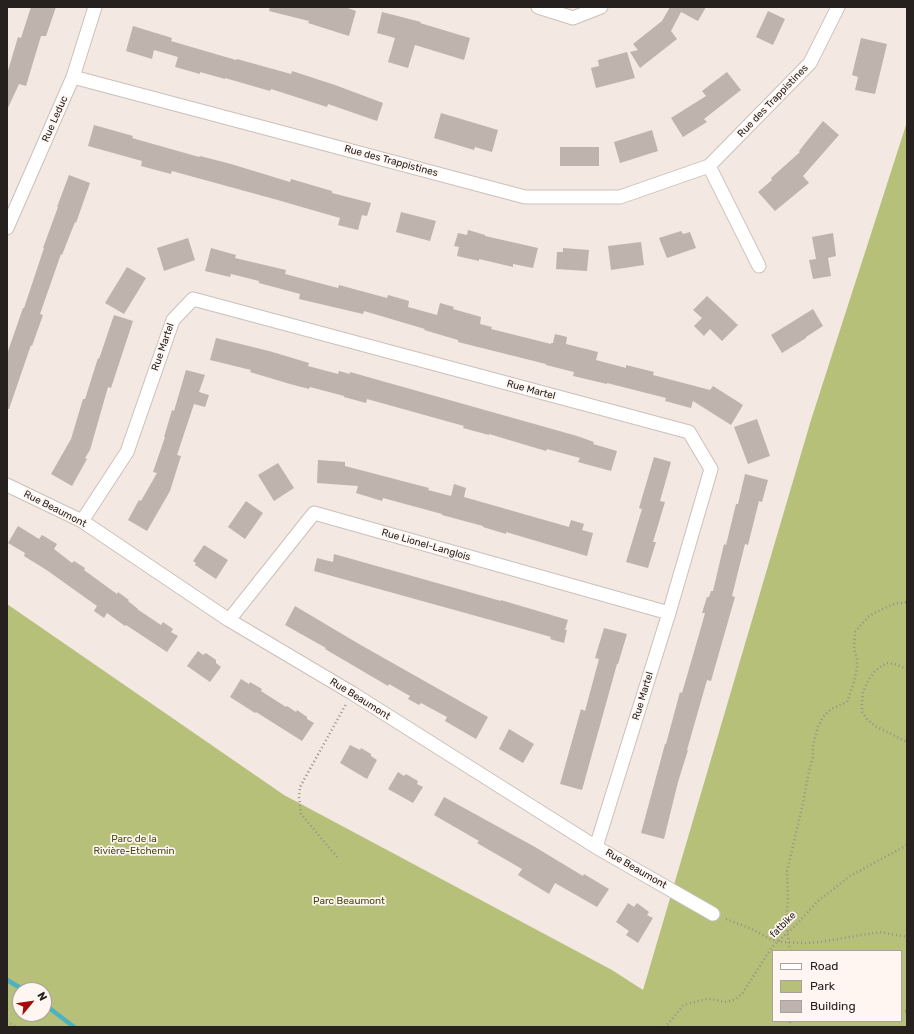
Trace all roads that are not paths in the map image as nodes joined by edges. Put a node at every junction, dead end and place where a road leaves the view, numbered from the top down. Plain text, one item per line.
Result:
1 (95, 7) edge
2 (538, 7) edge
3 (601, 7) edge
4 (838, 7) edge
5 (73, 77) junction
6 (709, 166) junction
7 (7, 228) edge
8 (759, 266) dead end
9 (7, 485) edge
10 (82, 521) junction
11 (669, 613) junction
12 (229, 620) junction
13 (596, 847) junction
14 (713, 914) road end

1 - 5 street, Rue Leduc
2 - 3 street
4 - 6 street, Rue des Trappistines
5 - 6 street, Rue des Trappistines
5 - 7 street, Rue Leduc
6 - 8 street
9 - 10 street, Rue Beaumont
10 - 11 street, Rue Martel
10 - 12 street, Rue Beaumont
11 - 12 street, Rue Lionel-Langlois
11 - 13 street, Rue Martel
12 - 13 street, Rue Beaumont
13 - 14 street, Rue Beaumont

